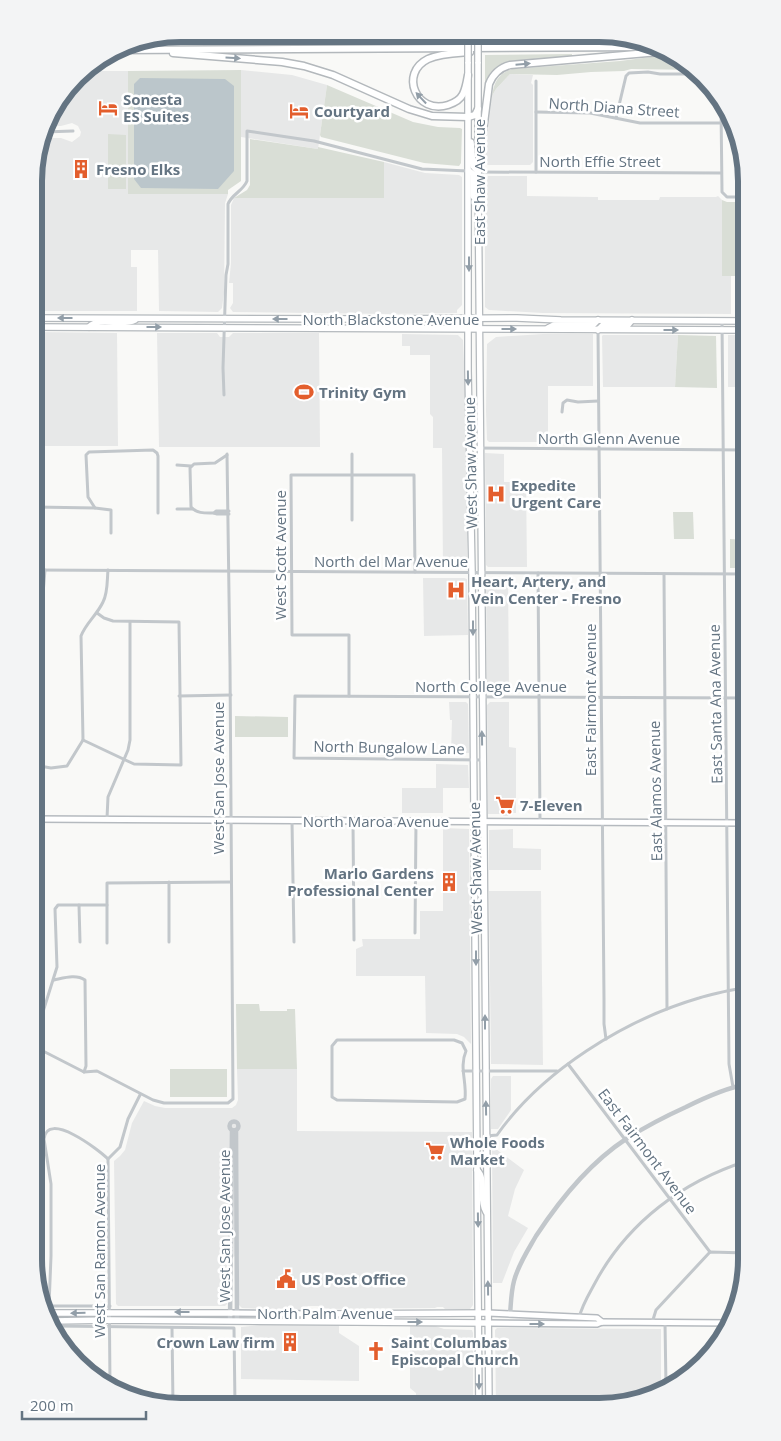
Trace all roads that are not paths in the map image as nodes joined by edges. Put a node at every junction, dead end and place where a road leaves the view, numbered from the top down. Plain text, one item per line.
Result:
1 (468, 43) edge
2 (478, 43) edge
3 (592, 47) junction
4 (633, 47) edge
5 (136, 50) edge
6 (137, 50) edge
7 (651, 53) edge
8 (687, 74) edge
9 (468, 75) junction
10 (536, 81) dead end
11 (478, 109) junction
12 (536, 112) junction
13 (721, 115) edge
14 (468, 117) junction
15 (616, 118) junction
16 (721, 123) junction
17 (52, 132) edge
18 (73, 132) dead end
19 (469, 171) junction
20 (478, 172) junction
21 (536, 172) junction
22 (721, 173) junction
23 (738, 197) edge
24 (478, 202) junction
25 (43, 318) edge
26 (136, 318) junction
27 (468, 318) junction
28 (479, 318) junction
29 (225, 319) junction
30 (598, 320) junction
31 (632, 320) junction
32 (722, 321) junction
33 (738, 321) edge
34 (43, 327) edge
35 (89, 327) junction
36 (225, 328) junction
37 (468, 329) junction
38 (479, 329) junction
39 (546, 329) junction
40 (598, 330) junction
41 (722, 330) junction
42 (738, 330) edge
43 (224, 395) dead end
44 (598, 400) junction
45 (562, 412) dead end
46 (471, 448) junction
47 (480, 448) junction
48 (599, 449) junction
49 (723, 450) junction
50 (738, 450) edge
51 (352, 454) dead end
52 (177, 465) dead end
53 (191, 466) junction
54 (352, 475) junction
55 (43, 507) edge
56 (95, 508) junction
57 (177, 509) dead end
58 (192, 510) junction
59 (228, 512) junction
60 (158, 513) dead end
61 (352, 520) dead end
62 (111, 533) dead end
63 (45, 570) joint
64 (108, 570) junction
65 (229, 570) junction
66 (291, 571) junction
67 (415, 572) junction
68 (472, 573) junction
69 (481, 573) junction
70 (538, 573) junction
71 (600, 573) junction
72 (664, 574) junction
73 (725, 574) junction
74 (738, 574) edge
75 (43, 594) edge
76 (97, 612) junction
77 (130, 622) junction
78 (231, 695) junction
79 (179, 696) junction
80 (349, 696) junction
81 (540, 697) junction
82 (473, 698) junction
83 (482, 698) junction
84 (602, 698) junction
85 (665, 698) junction
86 (726, 698) junction
87 (738, 698) edge
88 (83, 740) junction
89 (294, 758) joint
90 (124, 760) junction
91 (474, 760) junction
92 (482, 760) junction
93 (43, 767) edge
94 (106, 818) junction
95 (43, 819) edge
96 (230, 820) junction
97 (292, 821) junction
98 (353, 821) junction
99 (416, 821) junction
100 (474, 821) junction
101 (483, 821) junction
102 (540, 821) junction
103 (602, 822) junction
104 (666, 822) junction
105 (727, 823) junction
106 (738, 823) edge
107 (169, 882) junction
108 (231, 882) junction
109 (79, 905) junction
110 (107, 905) junction
111 (415, 933) dead end
112 (354, 940) dead end
113 (80, 942) dead end
114 (169, 942) dead end
115 (294, 942) dead end
116 (107, 943) dead end
117 (54, 980) junction
118 (738, 990) edge
119 (729, 991) junction
120 (667, 1009) junction
121 (43, 1015) edge
122 (606, 1039) junction
123 (43, 1051) edge
124 (568, 1064) junction
125 (476, 1070) junction
126 (485, 1070) junction
127 (462, 1071) junction
128 (558, 1071) junction
129 (84, 1072) junction
130 (738, 1086) edge
131 (733, 1087) junction
132 (140, 1095) junction
133 (234, 1130) dead end
134 (486, 1136) junction
135 (625, 1140) junction
136 (108, 1159) junction
137 (738, 1164) edge
138 (478, 1170) junction
139 (669, 1198) junction
140 (487, 1214) junction
141 (710, 1252) junction
142 (738, 1252) edge
143 (49, 1302) edge
144 (51, 1306) edge
145 (110, 1310) junction
146 (234, 1313) junction
147 (479, 1313) junction
148 (488, 1313) junction
149 (54, 1314) edge
150 (316, 1314) junction
151 (510, 1315) junction
152 (579, 1318) junction
153 (110, 1320) junction
154 (57, 1321) edge
155 (234, 1321) junction
156 (257, 1322) junction
157 (602, 1322) junction
158 (479, 1323) junction
159 (488, 1323) junction
160 (652, 1323) junction
161 (665, 1323) junction
162 (723, 1323) edge
163 (60, 1326) edge
164 (110, 1328) junction
165 (172, 1328) junction
166 (110, 1379) edge
167 (666, 1381) edge
168 (173, 1397) edge
169 (235, 1398) edge
170 (479, 1398) edge
171 (489, 1398) edge

1 - 9 main road, East Shaw Avenue, bridge
2 - 11 main road, East Shaw Avenue, bridge
3 - 4 highway
3 - 6 highway
9 -> 3 highway
5 -> 14 highway
20 -> 7 highway
8 - 15 street
9 - 14 main road, East Shaw Avenue
10 - 12 street
11 - 14 highway
11 - 20 main road, East Shaw Avenue
12 - 15 street, North Diana Street
12 - 21 street
13 - 16 street
14 - 19 main road, East Shaw Avenue
14 - 20 main road
15 - 16 street, North Diana Street
16 - 22 street
17 - 18 street
19 - 24 main road
19 -> 27 main road, East Shaw Avenue
19 - 29 street
20 - 21 street, North Effie Street
20 - 24 main road, East Shaw Avenue
21 - 22 street, North Effie Street
22 - 23 street
24 - 28 main road, East Shaw Avenue
26 -> 25 main road, North Blackstone Avenue
26 - 29 main road, North Blackstone Avenue
26 - 35 main road
27 - 28 main road, North Blackstone Avenue
27 -> 29 main road, North Blackstone Avenue
27 - 37 main road, East Shaw Avenue
28 - 30 main road, North Blackstone Avenue
28 - 38 main road, East Shaw Avenue
29 - 36 street
30 - 31 main road, North Blackstone Avenue
30 - 39 main road
31 - 32 main road, North Blackstone Avenue
31 - 40 main road
32 - 33 main road, North Blackstone Avenue
32 - 41 street, East Santa Ana Avenue
34 - 35 main road, North Blackstone Avenue
35 -> 36 main road, North Blackstone Avenue
36 - 37 main road, North Blackstone Avenue
36 - 43 street
37 - 38 main road, North Blackstone Avenue
37 -> 46 main road, West Shaw Avenue
38 -> 39 main road, North Blackstone Avenue
38 - 47 main road, West Shaw Avenue
39 - 40 main road, North Blackstone Avenue
40 -> 41 main road, North Blackstone Avenue
40 - 44 street, East Fairmont Avenue
41 - 42 main road, North Blackstone Avenue
41 - 49 street, East Santa Ana Avenue
44 - 45 street
44 - 48 street, East Fairmont Avenue
46 - 47 street, North Glenn Avenue
46 - 68 main road, West Shaw Avenue
47 - 48 street, North Glenn Avenue
47 - 69 main road, West Shaw Avenue
48 - 49 street, North Glenn Avenue
48 - 71 street, East Fairmont Avenue
49 - 50 street, North Glenn Avenue
49 - 73 street, East Santa Ana Avenue
51 - 54 street
52 - 53 street
53 - 58 street
53 - 59 street, West San Jose Avenue
54 - 61 street
54 - 66 street, West Scott Avenue
54 - 67 street
55 - 56 street
56 - 60 street
56 - 62 street
57 - 58 street
58 - 59 street
59 - 65 street, West San Jose Avenue
63 - 64 street, North del Mar Avenue
63 - 75 street
64 - 65 street, North del Mar Avenue
64 - 76 street
65 - 66 street, North del Mar Avenue
65 - 78 street, West San Jose Avenue
66 - 67 street, North del Mar Avenue
66 - 80 street, West Scott Avenue
67 - 68 street, North del Mar Avenue
68 - 69 street, North del Mar Avenue
68 -> 82 main road, West Shaw Avenue
69 - 70 street, North del Mar Avenue
69 - 83 main road, West Shaw Avenue
70 - 71 street, North del Mar Avenue
70 - 81 street
71 - 72 street, North del Mar Avenue
71 - 84 street, East Fairmont Avenue
72 - 73 street, North del Mar Avenue
72 - 85 street, East Alamos Avenue
73 - 74 street, North del Mar Avenue
73 - 86 street, East Santa Ana Avenue
76 - 77 street
76 - 88 street
77 - 79 street
77 - 90 street
78 - 79 street
78 - 96 street, West San Jose Avenue
79 - 90 street
80 - 82 street, North College Avenue
80 - 89 street, North College Avenue
81 - 83 street, North College Avenue
81 - 84 street, North College Avenue
81 - 102 street
82 - 83 street, North College Avenue
82 - 91 main road, West Shaw Avenue
92 -> 83 main road, West Shaw Avenue
84 - 85 street, North College Avenue
84 - 103 street, East Fairmont Avenue
85 - 86 street, North College Avenue
85 - 104 street, East Alamos Avenue
86 - 87 street, North College Avenue
86 - 105 street, East Santa Ana Avenue
88 - 90 street
88 - 93 street
89 - 91 street, North Bungalow Lane
90 - 94 street
91 - 92 street, North Bungalow Lane
91 - 100 main road, West Shaw Avenue
92 - 101 main road, West Shaw Avenue
94 - 95 main road, North Maroa Avenue
94 - 96 main road, North Maroa Avenue
96 - 97 main road, North Maroa Avenue
96 - 108 street, West San Jose Avenue
97 - 98 main road, North Maroa Avenue
97 - 115 street
98 - 99 main road, North Maroa Avenue
98 - 112 street
99 - 100 main road, North Maroa Avenue
99 - 111 street
100 - 101 main road, North Maroa Avenue
100 -> 125 main road, West Shaw Avenue
101 - 102 main road, North Maroa Avenue
126 -> 101 main road, West Shaw Avenue
102 - 103 main road, North Maroa Avenue
103 - 104 main road, North Maroa Avenue
103 - 122 street, East Fairmont Avenue
104 - 105 main road, North Maroa Avenue
104 - 120 street, East Alamos Avenue
105 - 106 main road, North Maroa Avenue
105 - 119 street, East Santa Ana Avenue
107 - 108 street
107 - 110 street
107 - 114 street
108 - 132 street, West San Jose Avenue
109 - 110 street
109 - 113 street
109 - 117 street
110 - 116 street
117 - 121 street
117 - 129 street
118 - 119 street
119 - 120 street
119 - 131 street, East Santa Ana Avenue
120 - 122 street
122 - 124 street
123 - 129 street
124 - 128 street
124 - 135 street, East Fairmont Avenue
125 - 126 street
125 - 127 street
125 - 138 main road, West Shaw Avenue
126 - 128 street
134 -> 126 main road, West Shaw Avenue
127 - 127 street
128 - 134 street
129 - 132 street
130 - 131 street
131 - 135 street
132 - 136 street, West San Ramon Avenue
133 - 146 street
134 - 140 main road, West Shaw Avenue
135 - 139 street, East Fairmont Avenue
135 - 151 street
136 - 143 street
136 - 145 street, West San Ramon Avenue
137 - 139 street
138 - 140 main road
138 -> 147 main road, West Shaw Avenue
139 - 141 street, East Fairmont Avenue
139 - 152 street
148 -> 140 main road, West Shaw Avenue
141 - 142 street
141 - 160 street
144 - 145 street
146 -> 145 main road, North Palm Avenue
145 -> 149 main road, North Palm Avenue
145 - 153 street, West San Ramon Avenue
146 - 150 main road, North Palm Avenue
146 - 155 street
147 - 148 main road, North Palm Avenue
147 - 150 main road, North Palm Avenue
147 - 158 main road, West Shaw Avenue
148 - 151 main road, North Palm Avenue
148 - 159 main road, West Shaw Avenue
150 - 156 main road
151 - 152 main road, North Palm Avenue
152 - 157 main road, North Palm Avenue
153 - 154 main road, North Palm Avenue
153 - 155 main road, North Palm Avenue
153 - 164 street, West San Ramon Avenue
155 - 156 main road, North Palm Avenue
156 -> 158 main road, North Palm Avenue
159 -> 157 main road, North Palm Avenue
157 - 160 main road, North Palm Avenue
158 - 159 main road, North Palm Avenue
158 -> 170 main road, West Shaw Avenue
159 - 171 main road, West Shaw Avenue
160 - 161 main road, North Palm Avenue
161 - 162 main road, North Palm Avenue
161 - 167 street
163 - 164 street
164 - 165 street
164 - 166 street, West San Ramon Avenue
165 - 168 street
165 - 169 street

